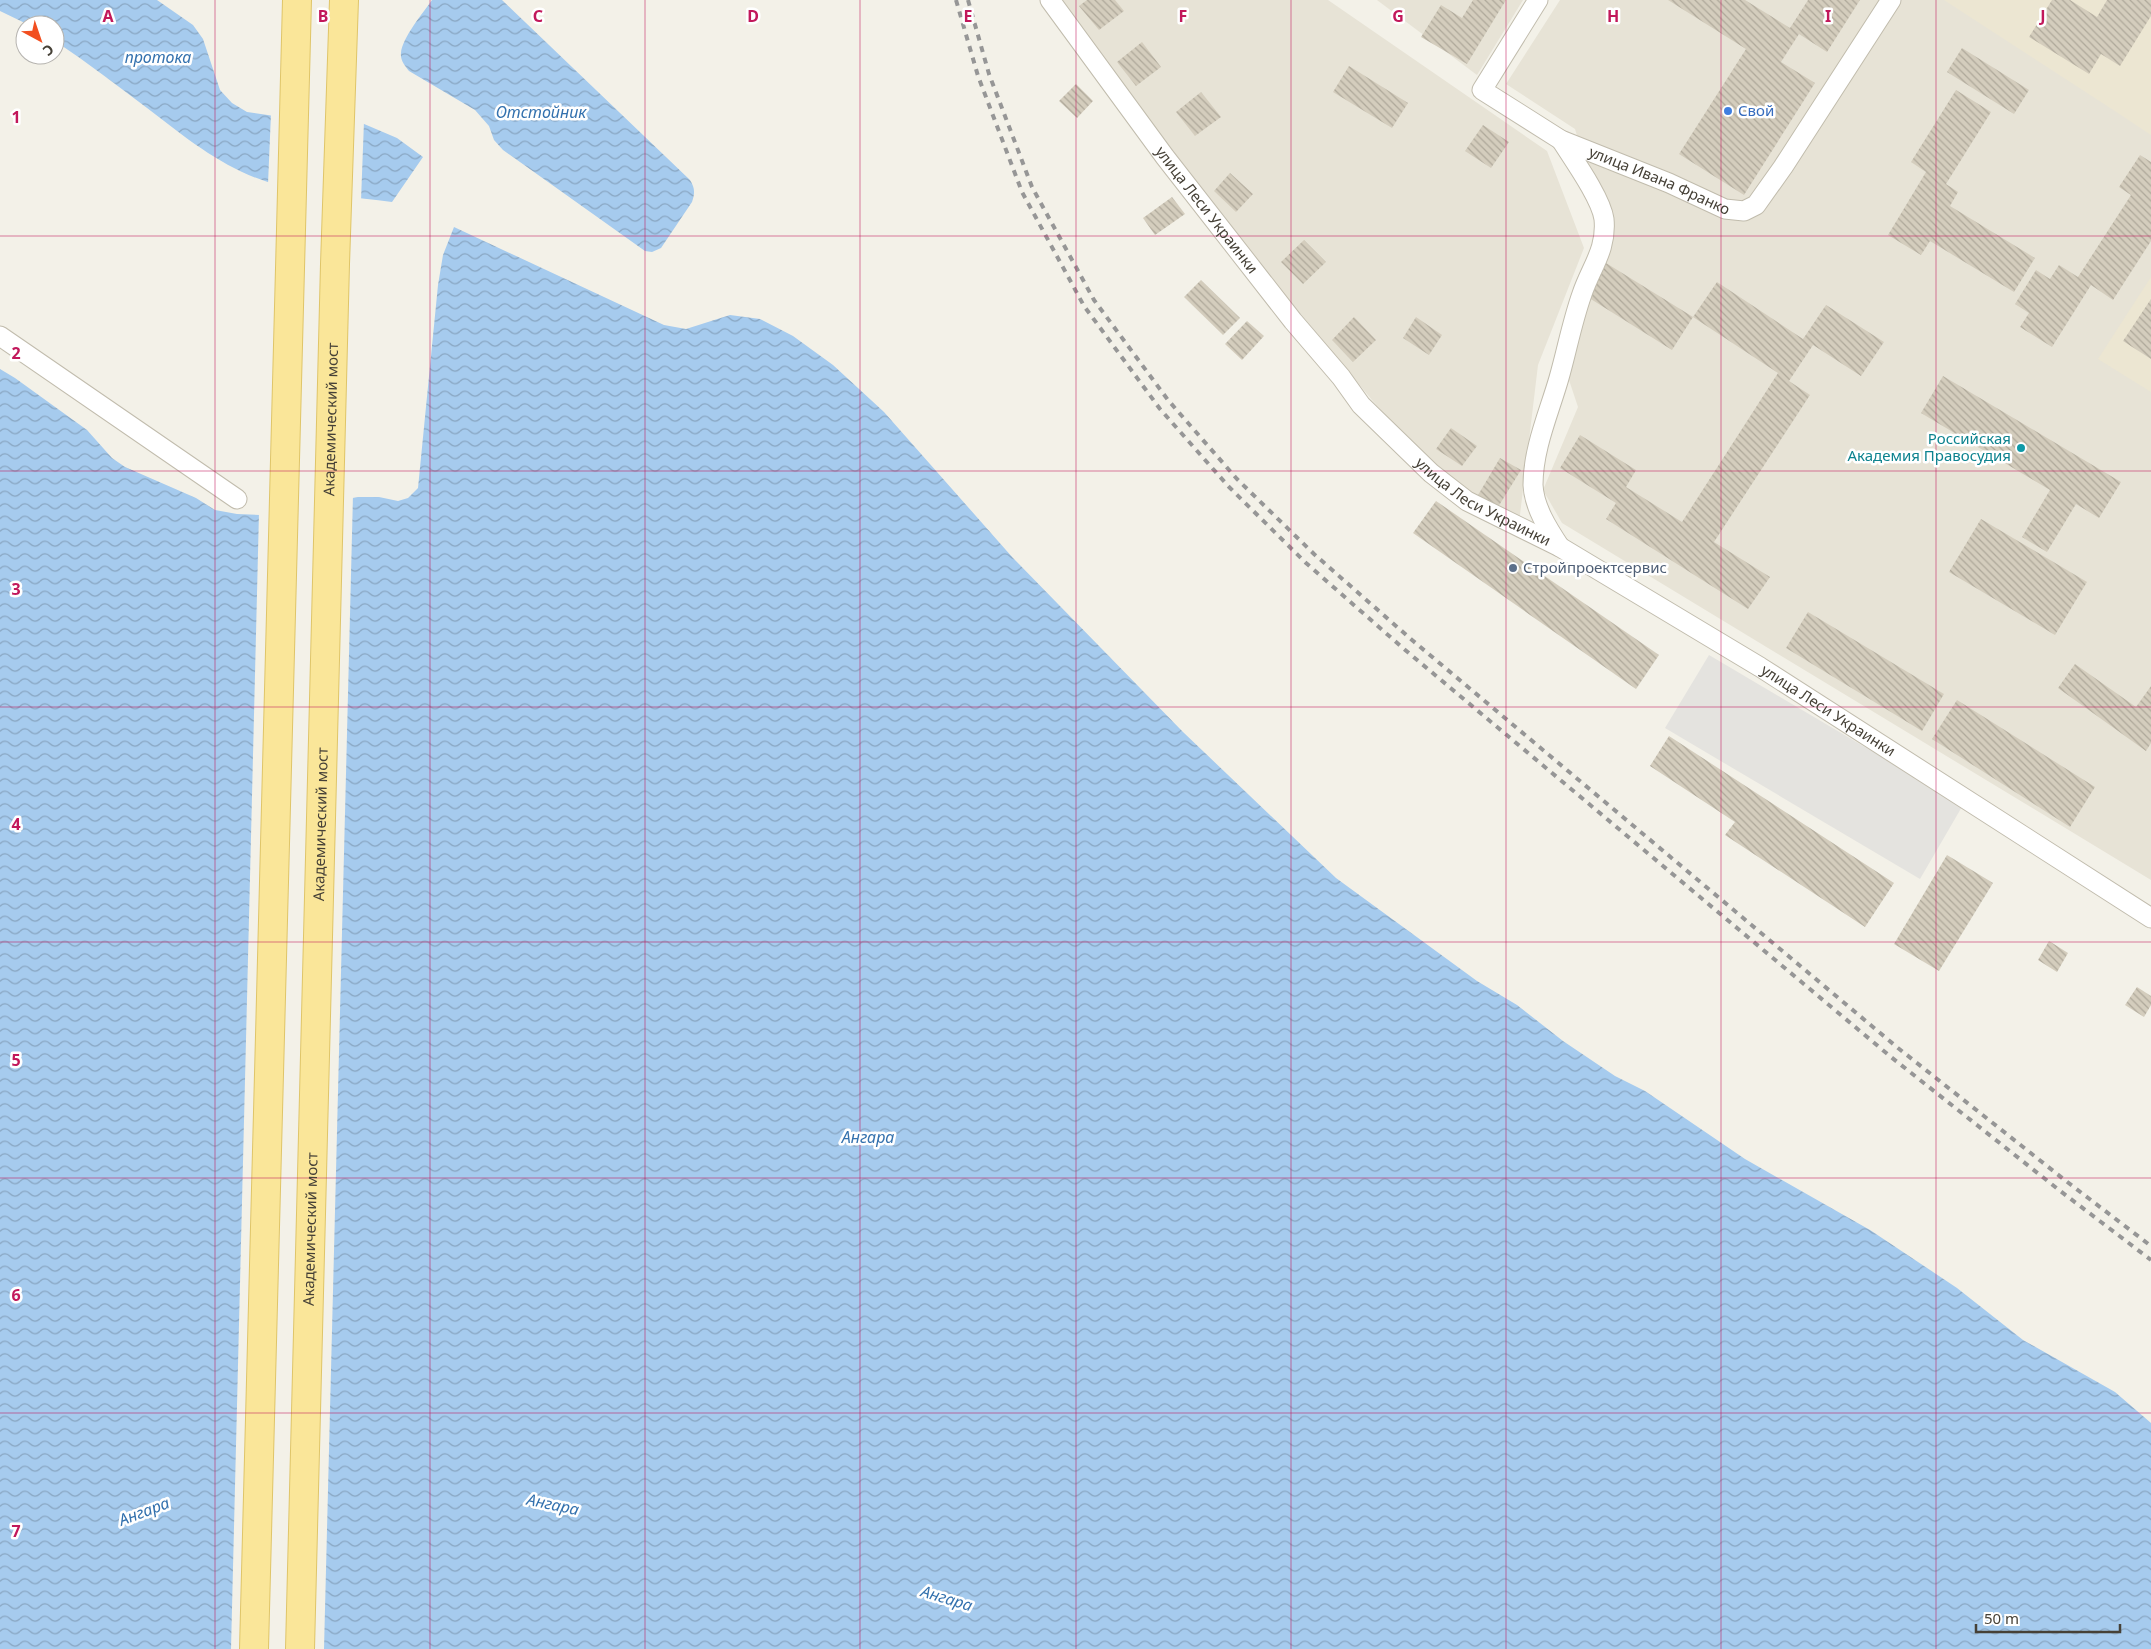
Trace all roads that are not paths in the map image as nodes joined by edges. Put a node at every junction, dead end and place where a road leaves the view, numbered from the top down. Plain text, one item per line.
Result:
1 (297, 0) edge
2 (344, 0) edge
3 (1050, 0) edge
4 (1538, 0) edge
5 (1891, 0) edge
6 (1561, 140) junction
7 (0, 336) edge
8 (237, 499) dead end
9 (1560, 547) junction
10 (2151, 918) edge
11 (254, 1649) edge
12 (300, 1649) edge

1 - 11 main road
2 - 12 main road, Академический мост
3 - 9 street, улица Леси Украинки
4 - 6 street, улица Ивана Франко
5 - 6 street, улица Ивана Франко
6 - 9 street
7 - 8 street
9 - 10 street, улица Леси Украинки

